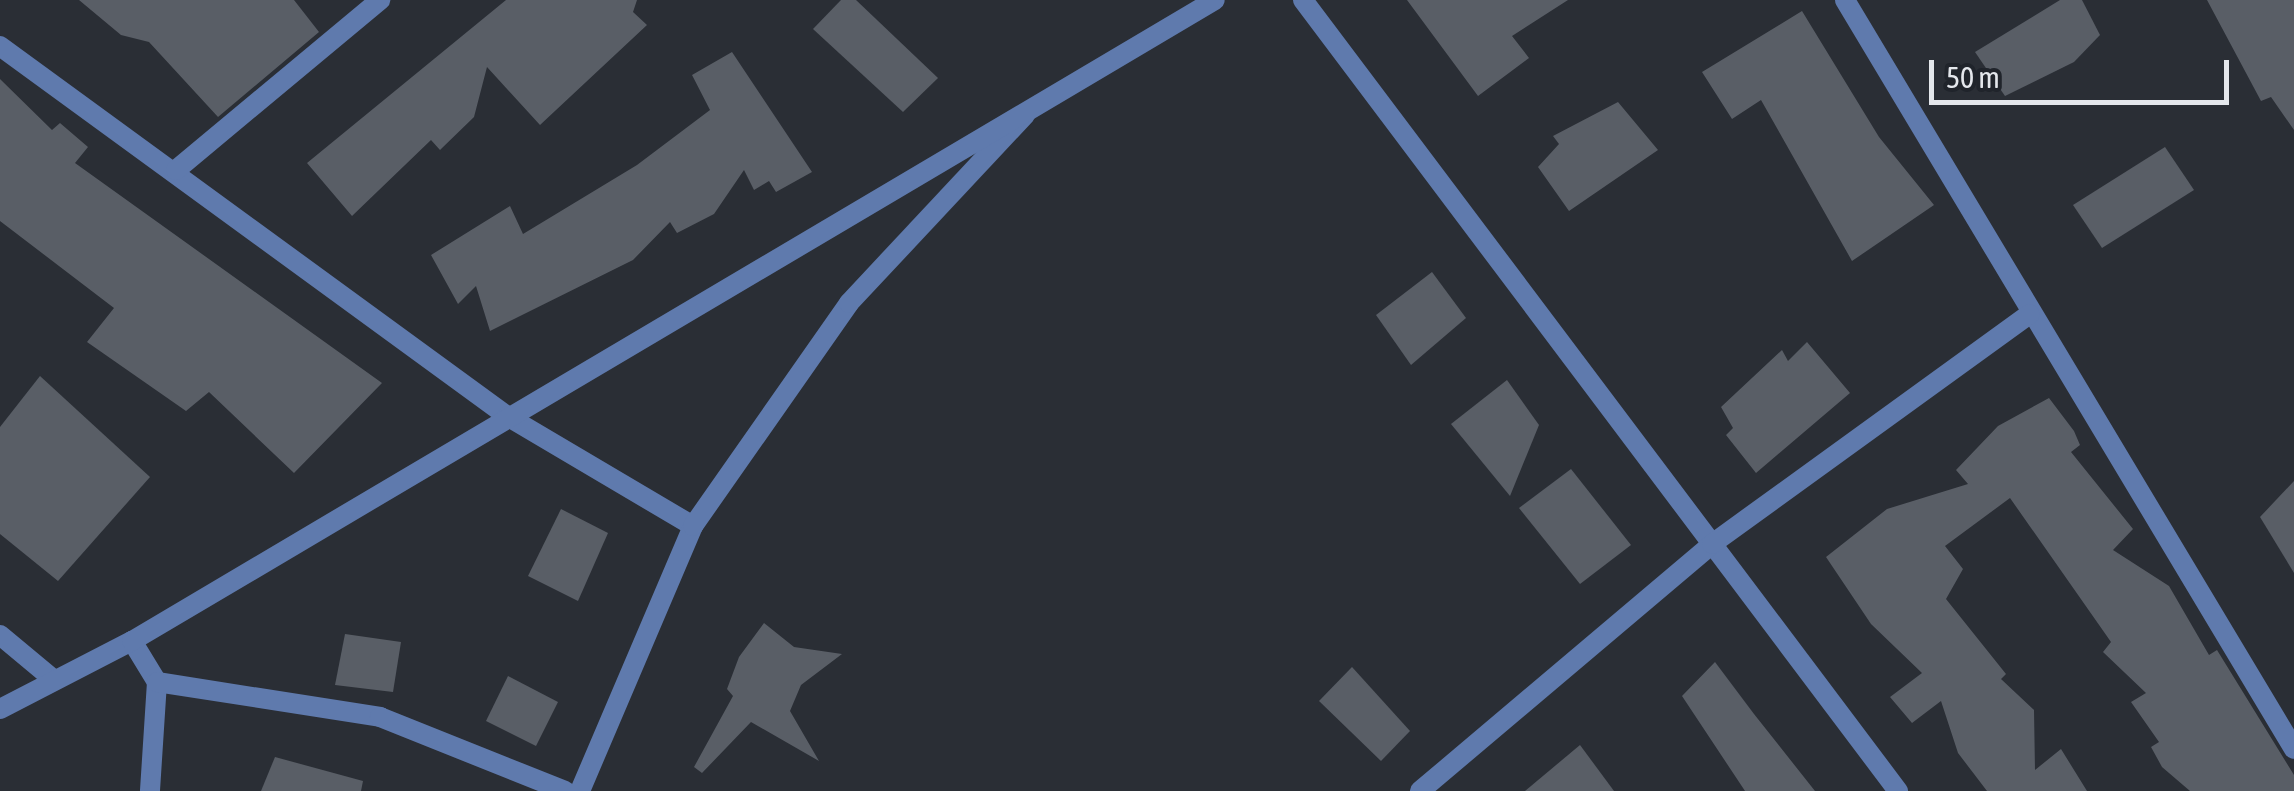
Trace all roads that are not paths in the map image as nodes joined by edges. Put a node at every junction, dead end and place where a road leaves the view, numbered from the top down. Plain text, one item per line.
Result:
1 (380, 0) edge
2 (1215, 0) edge
3 (1302, 0) edge
4 (1844, 0) edge
5 (0, 46) edge
6 (1032, 107) junction
7 (176, 170) junction
8 (2030, 314) junction
9 (507, 416) junction
10 (693, 526) junction
11 (1712, 544) junction
12 (0, 635) edge
13 (132, 641) junction
14 (54, 680) junction
15 (157, 682) junction
16 (0, 709) edge
17 (2294, 748) edge
18 (1426, 788) edge
19 (150, 791) edge
20 (565, 791) edge
21 (580, 791) edge
22 (1898, 791) edge

1 - 7 street
2 - 6 street
3 - 11 street
4 - 8 street
5 - 7 street
6 - 9 street
6 - 10 street
7 - 9 street
8 - 11 street
8 - 17 street
9 - 10 street
9 - 13 street
10 - 21 street
11 - 18 street
11 - 22 street
12 - 14 street
13 - 14 street
13 - 15 street
14 - 16 street
15 - 19 street
15 - 20 street

